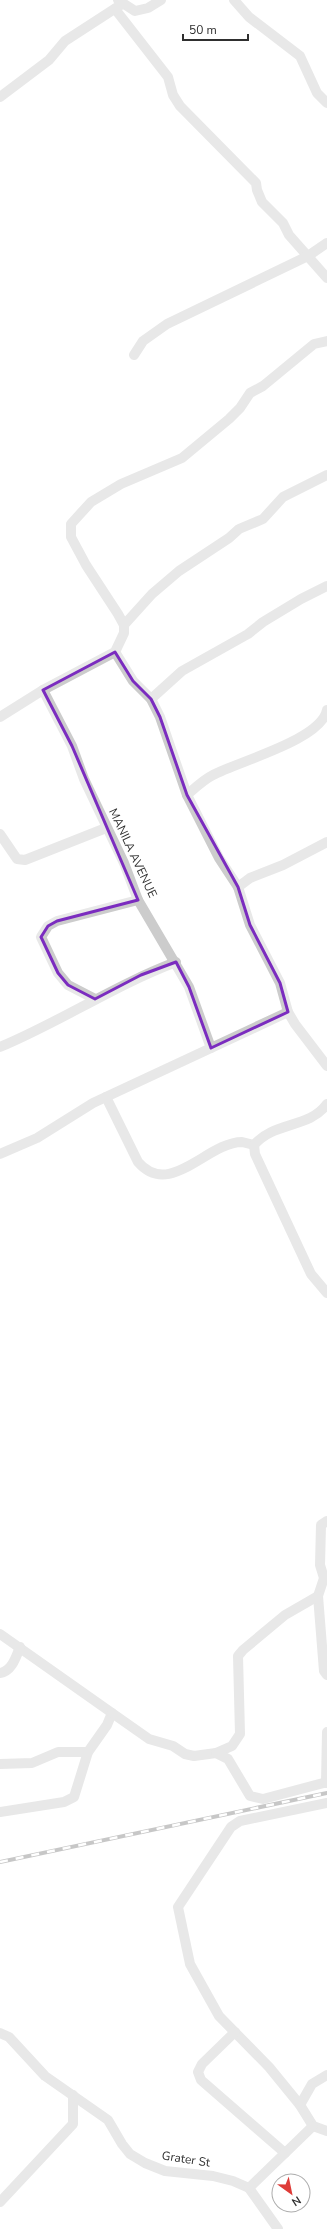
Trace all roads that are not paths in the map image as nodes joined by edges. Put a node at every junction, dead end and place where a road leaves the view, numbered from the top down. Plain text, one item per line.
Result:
1 (161, 0) edge
2 (234, 0) edge
3 (119, 4) edge
4 (0, 96) edge
5 (327, 103) edge
6 (327, 243) edge
7 (308, 256) junction
8 (327, 278) edge
9 (327, 341) edge
10 (134, 355) dead end
11 (327, 475) edge
12 (327, 586) edge
13 (124, 625) junction
14 (115, 652) junction
15 (43, 690) junction
16 (151, 699) junction
17 (327, 710) edge
18 (0, 717) edge
19 (187, 795) junction
20 (106, 828) junction
21 (0, 834) edge
22 (327, 842) edge
23 (238, 887) junction
24 (138, 900) junction
25 (176, 962) junction
26 (96, 999) junction
27 (288, 1012) junction
28 (0, 1047) edge
29 (211, 1048) junction
30 (327, 1066) edge
31 (106, 1097) junction
32 (327, 1104) edge
33 (254, 1145) junction
34 (0, 1154) edge
35 (327, 1294) edge
36 (327, 1521) edge
37 (326, 1579) edge
38 (318, 1596) junction
39 (0, 1634) edge
40 (20, 1647) junction
41 (0, 1673) edge
42 (327, 1675) edge
43 (112, 1713) junction
44 (327, 1732) edge
45 (88, 1752) junction
46 (216, 1753) junction
47 (0, 1764) edge
48 (326, 1783) edge
49 (327, 1802) edge
50 (0, 1812) edge
51 (235, 2032) junction
52 (0, 2033) edge
53 (327, 2075) edge
54 (73, 2095) junction
55 (300, 2105) junction
56 (313, 2126) junction
57 (327, 2131) edge
58 (285, 2153) junction
59 (249, 2188) junction
60 (0, 2202) edge
61 (278, 2229) edge

1 - 3 street
2 - 5 street
3 - 4 street
3 - 7 street
6 - 7 street
7 - 8 street
7 - 10 street
9 - 13 street
11 - 13 street
12 - 16 street
13 - 14 street
14 - 15 street
14 - 16 street
15 - 18 street
15 - 20 street, MANILA AVENUE
16 - 19 street
17 - 19 street
19 - 23 street
20 - 21 street
20 - 24 street, MANILA AVENUE
22 - 23 street
23 - 27 street
24 - 25 street, MANILA AVENUE
24 - 26 street
25 - 26 street
25 - 29 street, MANILA AVENUE
26 - 28 street
27 - 29 street
27 - 30 street
29 - 31 street
31 - 33 street
31 - 34 street
32 - 33 street
33 - 35 street
36 - 37 street
37 - 38 street
38 - 42 street
38 - 46 street
39 - 40 street
40 - 41 street
40 - 43 street
43 - 45 street
43 - 46 street
44 - 48 street
45 - 47 street
45 - 50 street
46 - 48 street
49 - 51 street
51 - 55 street
51 - 58 street
52 - 54 street, Grater St
53 - 55 street
54 - 59 street, Grater St
54 - 60 street
55 - 56 street
56 - 57 street
56 - 58 street
58 - 59 street
59 - 61 street

